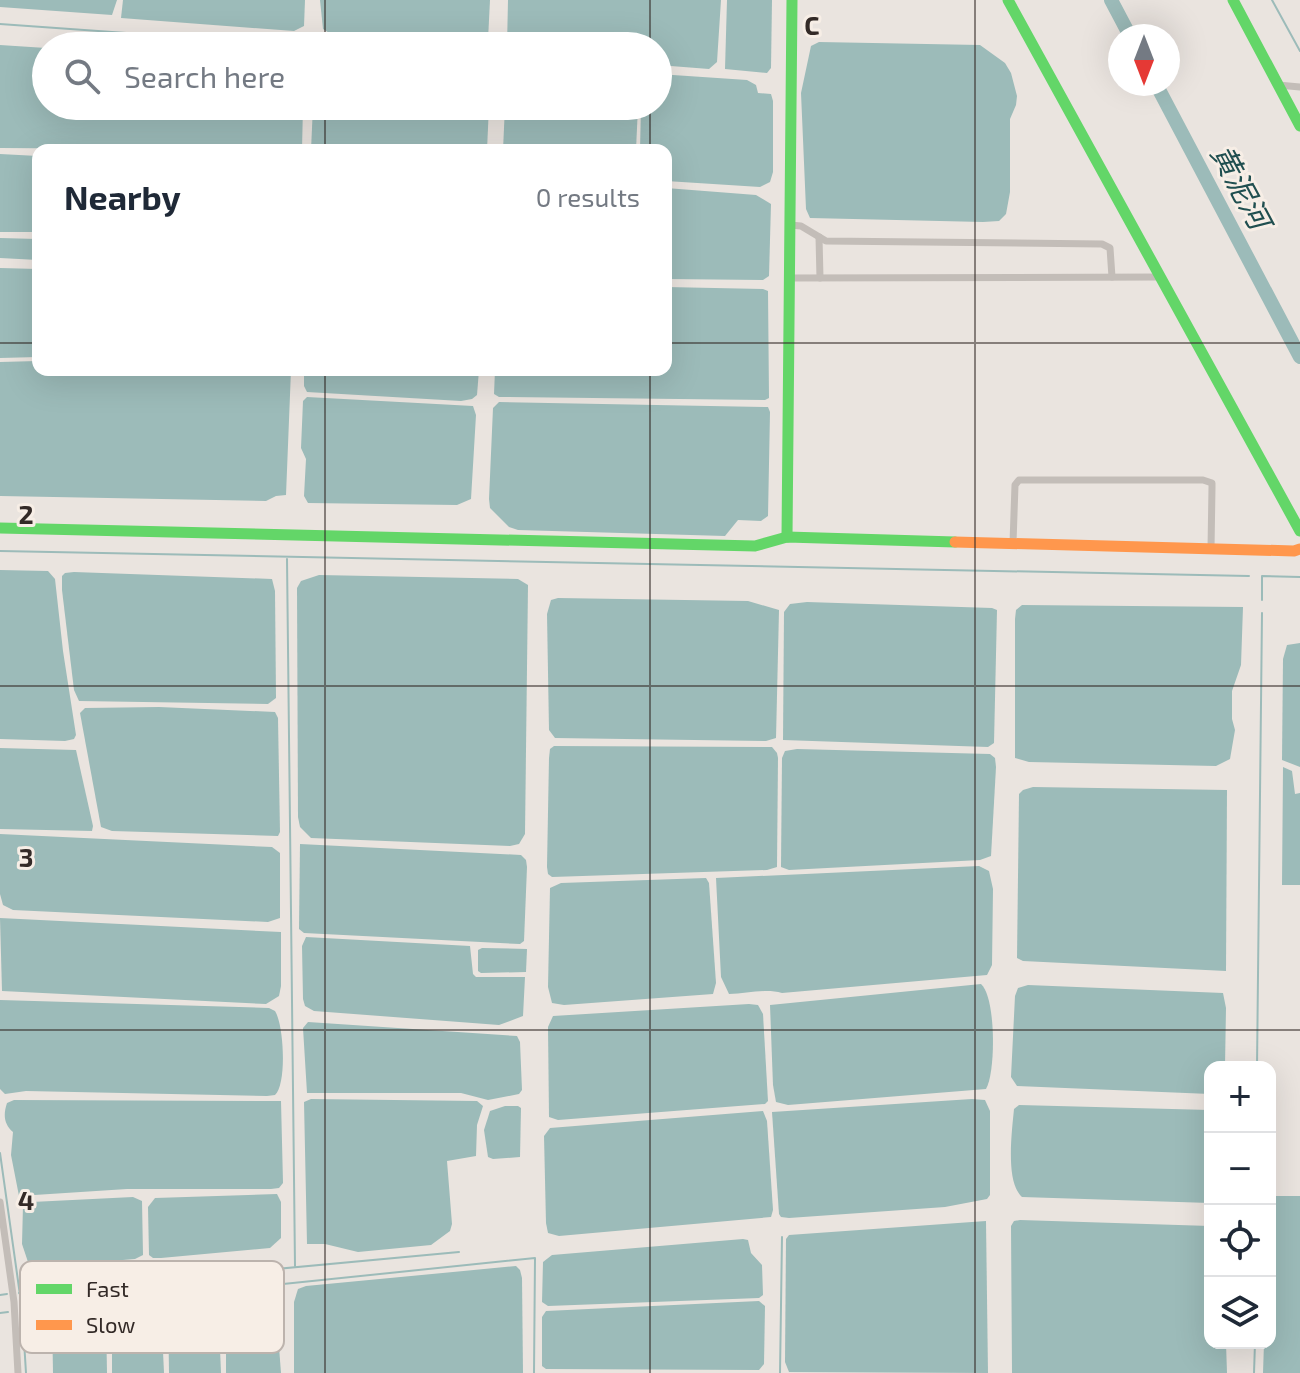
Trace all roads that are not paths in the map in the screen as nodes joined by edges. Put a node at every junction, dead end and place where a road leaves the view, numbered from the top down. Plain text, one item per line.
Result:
1 (792, 0) edge
2 (1008, 0) edge
3 (1233, 0) edge
4 (1278, 85) junction
5 (1300, 87) edge
6 (1300, 126) edge
7 (790, 225) junction
8 (819, 237) junction
9 (1112, 277) junction
10 (1161, 277) junction
11 (789, 278) junction
12 (820, 278) junction
13 (0, 528) edge
14 (1300, 531) edge
15 (787, 537) junction
16 (1013, 543) junction
17 (1211, 549) junction
18 (1300, 549) edge
19 (0, 1202) edge
20 (18, 1373) edge

1 - 7 street
2 - 10 street
3 - 4 street
4 - 5 street
4 - 6 street
7 - 8 street
7 - 11 street
8 - 9 street
8 - 12 street
9 - 10 street
9 - 12 street
10 - 14 street
11 - 12 street
11 - 15 street
13 - 15 street
15 - 16 street
16 - 17 street
16 - 17 street
17 - 18 street
19 - 20 street

